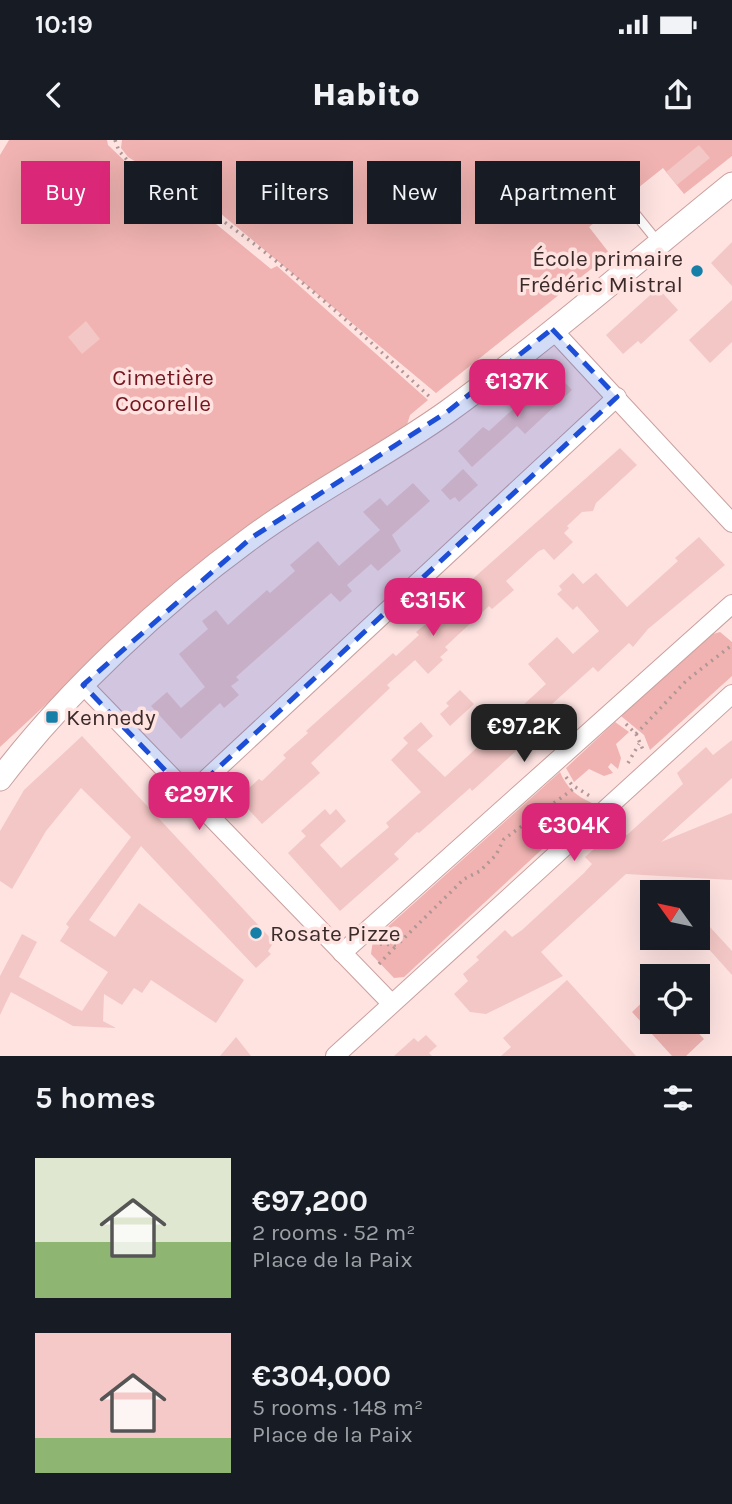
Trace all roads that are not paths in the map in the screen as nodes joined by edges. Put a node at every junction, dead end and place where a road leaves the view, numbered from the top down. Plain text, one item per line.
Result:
1 (732, 184) edge
2 (640, 220) edge
3 (659, 243) junction
4 (552, 329) junction
5 (617, 397) junction
6 (732, 523) edge
7 (732, 604) edge
8 (83, 684) junction
9 (732, 694) edge
10 (0, 779) edge
11 (189, 795) junction
12 (342, 953) junction
13 (391, 1003) junction
14 (335, 1056) edge

1 - 3 street
2 - 3 lane
3 - 4 street
4 - 5 street
4 - 8 street
5 - 6 street
5 - 11 street
7 - 12 street
8 - 10 street
8 - 11 street
9 - 13 street
11 - 12 street
12 - 13 street
13 - 14 street

